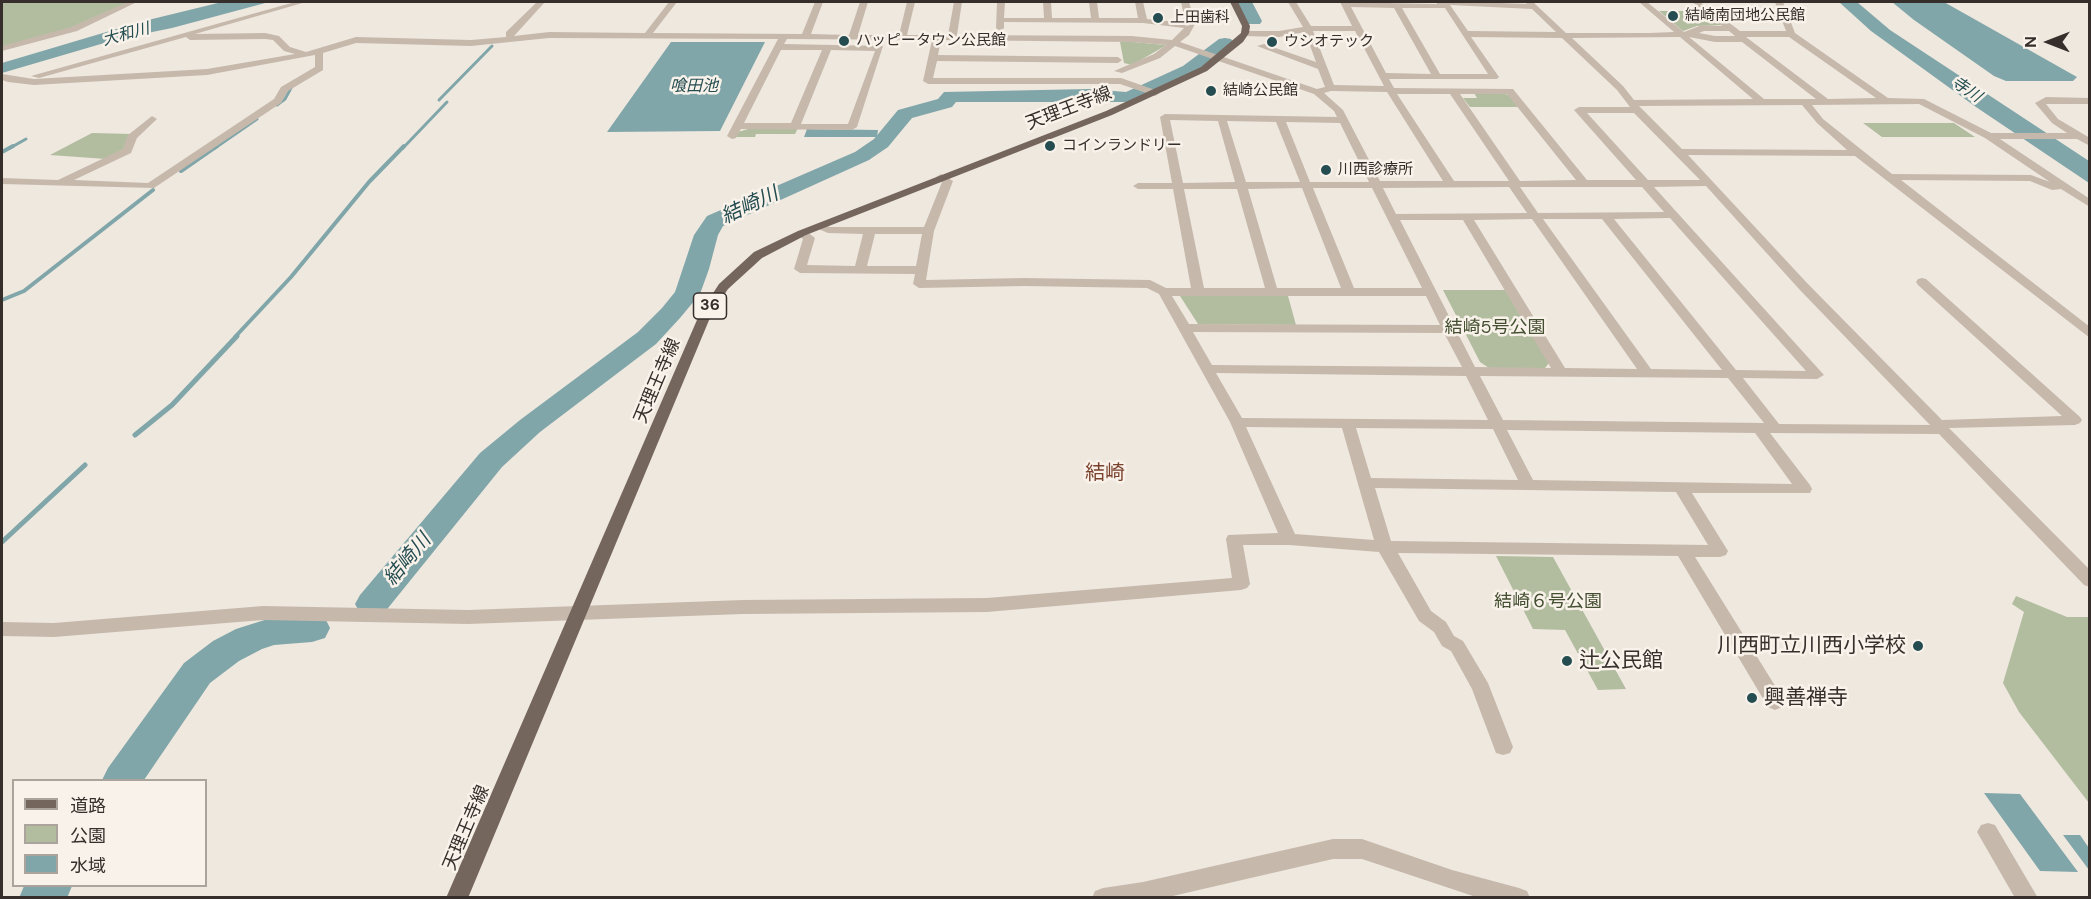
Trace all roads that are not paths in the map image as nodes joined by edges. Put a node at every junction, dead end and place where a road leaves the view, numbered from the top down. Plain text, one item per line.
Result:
1 (133, 2) edge
2 (302, 2) edge
3 (541, 2) edge
4 (673, 2) edge
5 (819, 2) edge
6 (864, 2) edge
7 (911, 2) edge
8 (958, 2) edge
9 (1001, 2) edge
10 (1047, 2) edge
11 (1093, 2) edge
12 (1139, 2) edge
13 (1185, 2) edge
14 (1234, 2) edge
15 (1292, 2) edge
16 (1440, 2) edge
17 (1643, 2) edge
18 (1696, 2) edge
19 (1779, 2) edge
20 (1344, 3) edge
21 (1532, 4) edge
22 (1397, 6) junction
23 (1714, 15) junction
24 (1784, 16) junction
25 (1001, 20) junction
26 (1048, 20) junction
27 (1095, 20) junction
28 (1143, 21) junction
29 (1190, 26) junction
30 (1359, 28) junction
31 (1308, 29) junction
32 (1245, 33) junction
33 (1686, 33) junction
34 (1466, 34) junction
35 (1738, 34) junction
36 (1791, 34) junction
37 (784, 35) junction
38 (806, 35) junction
39 (1565, 35) junction
40 (647, 36) junction
41 (853, 36) junction
42 (903, 36) junction
43 (937, 37) junction
44 (952, 37) junction
45 (511, 38) junction
46 (999, 38) junction
47 (1115, 39) junction
48 (1174, 43) junction
49 (1261, 46) dead end
50 (778, 47) junction
51 (828, 47) junction
52 (2, 50) edge
53 (320, 52) junction
54 (306, 53) junction
55 (103, 56) junction
56 (1220, 57) junction
57 (932, 58) junction
58 (1118, 60) junction
59 (1322, 67) junction
60 (1120, 76) junction
61 (1384, 76) junction
62 (1437, 77) junction
63 (11, 79) edge
64 (2, 87) edge
65 (1330, 88) junction
66 (1390, 90) junction
67 (1453, 91) junction
68 (1317, 92) junction
69 (1155, 93) junction
70 (1886, 100) junction
71 (2090, 101) edge
72 (1762, 102) junction
73 (1826, 102) junction
74 (1806, 103) junction
75 (1634, 106) junction
76 (152, 119) dead end
77 (1222, 119) junction
78 (1280, 119) junction
79 (1343, 120) junction
80 (738, 126) junction
81 (795, 126) junction
82 (732, 136) dead end
83 (1993, 136) junction
84 (2075, 136) junction
85 (2090, 143) edge
86 (1680, 152) junction
87 (1857, 153) junction
88 (941, 177) junction
89 (1890, 177) junction
90 (2, 181) edge
91 (1515, 183) junction
92 (1645, 183) junction
93 (1710, 183) junction
94 (57, 184) junction
95 (1450, 184) junction
96 (1584, 184) junction
97 (1242, 185) junction
98 (1307, 185) junction
99 (1376, 185) junction
100 (1138, 186) dead end
101 (1179, 186) junction
102 (2076, 195) junction
103 (2090, 204) edge
104 (1673, 215) junction
105 (1467, 216) junction
106 (1537, 216) junction
107 (1606, 216) junction
108 (1392, 217) junction
109 (820, 226) junction
110 (870, 231) junction
111 (928, 231) junction
112 (802, 233) junction
113 (860, 269) junction
114 (921, 270) junction
115 (1922, 282) dead end
116 (1164, 292) junction
117 (1198, 292) junction
118 (1272, 292) junction
119 (1349, 292) junction
120 (1430, 292) junction
121 (1185, 328) junction
122 (1449, 329) junction
123 (2090, 334) edge
124 (1209, 369) junction
125 (1470, 372) junction
126 (1561, 373) junction
127 (1648, 375) junction
128 (1733, 375) junction
129 (1237, 422) junction
130 (1348, 424) junction
131 (1498, 425) junction
132 (1759, 428) junction
133 (1943, 428) junction
134 (1776, 429) junction
135 (1367, 483) junction
136 (1528, 485) junction
137 (1681, 488) junction
138 (1289, 539) junction
139 (1384, 547) junction
140 (1683, 550) junction
141 (2090, 581) edge
142 (580, 613) junction
143 (2, 629) edge
144 (1775, 702) dead end
145 (1503, 747) dead end
146 (1988, 832) dead end
147 (457, 897) edge
148 (1103, 897) edge
149 (1519, 897) edge
150 (2027, 897) edge

1 - 52 street
2 - 55 street
3 - 45 street
4 - 40 street
5 - 38 street
6 - 41 street
7 - 42 street
8 - 44 street
9 - 25 street
10 - 26 street
11 - 27 street
12 - 28 street
13 - 29 street
14 - 32 main road
15 - 31 street
16 - 21 street
17 - 33 street
18 - 23 street
19 - 24 street
20 - 22 street
20 - 30 street
21 - 39 street
22 - 34 street
22 - 62 street
23 - 24 street
23 - 35 street
24 - 36 street
25 - 26 street
25 - 46 street
26 - 27 street
27 - 28 street
28 - 29 street
29 - 48 street
30 - 31 street
30 - 61 street
31 - 32 street
31 - 59 street
32 - 56 main road, 天理王寺線 / 36
33 - 35 street
33 - 35 street
33 - 39 street
33 - 72 street
34 - 39 street
34 - 62 street
35 - 36 street
35 - 73 street
36 - 70 street
37 - 38 street
37 - 40 street
37 - 50 street
38 - 41 street
39 - 75 street
40 - 45 street
41 - 42 street
42 - 43 street
43 - 44 street
43 - 57 street
44 - 46 street
45 - 53 street
46 - 47 street
47 - 48 street
47 - 58 street
48 - 56 street
48 - 60 street
49 - 59 street
50 - 51 street
50 - 80 street
51 - 81 street
51 - 81 street
53 - 54 street
53 - 94 street
54 - 55 street
54 - 63 street
55 - 63 street
56 - 68 street
56 - 69 main road, 天理王寺線 / 36
57 - 58 street
57 - 60 street
58 - 60 street
59 - 65 street
60 - 69 street
61 - 62 street
61 - 66 street
63 - 64 street
65 - 66 street
65 - 68 street
66 - 67 street
66 - 95 street
67 - 91 street
67 - 96 street
68 - 79 street
69 - 88 main road, 天理王寺線 / 36
70 - 73 street
70 - 83 street
71 - 84 street
72 - 74 street
72 - 75 street
73 - 74 street
74 - 87 street
75 - 86 street
75 - 92 street
76 - 94 street
77 - 78 street
77 - 97 street
77 - 101 street
78 - 79 street
78 - 98 street
79 - 99 street
80 - 81 street
80 - 82 street
83 - 84 street
83 - 102 street
84 - 85 street
86 - 87 street
86 - 93 street
87 - 89 street
88 - 109 main road, 天理王寺線 / 36
88 - 111 street
89 - 102 street
89 - 123 street
90 - 94 street
91 - 95 street
91 - 96 street
91 - 106 street
92 - 93 street
92 - 96 street
92 - 104 street
93 - 133 street
95 - 99 street
97 - 98 street
97 - 101 street
97 - 118 street
98 - 99 street
98 - 119 street
99 - 108 street
100 - 101 street
101 - 117 street
102 - 103 street
104 - 107 street
104 - 128 street
105 - 106 street
105 - 108 street
105 - 126 street
106 - 107 street
106 - 127 street
107 - 128 street
108 - 120 street
109 - 110 street
109 - 112 main road, 天理王寺線 / 36
110 - 111 street
110 - 113 street
111 - 114 street
112 - 113 street
112 - 142 main road, 天理王寺線 / 36
113 - 114 street
114 - 116 street
115 - 133 street
116 - 117 street
116 - 121 street
117 - 118 street
118 - 119 street
119 - 120 street
120 - 122 street
121 - 122 street
121 - 124 street
122 - 125 street
124 - 125 street
124 - 129 street
125 - 126 street
125 - 131 street
126 - 127 street
127 - 128 street
128 - 134 street
129 - 130 street
129 - 138 street
130 - 131 street
130 - 135 street
131 - 132 street
131 - 136 street
132 - 134 street
132 - 137 street
133 - 134 street
133 - 141 street
135 - 136 street
135 - 139 street
136 - 137 street
137 - 140 street
138 - 139 street
138 - 142 street
139 - 140 street
139 - 145 street
140 - 144 street
142 - 143 street
142 - 147 main road, 天理王寺線 / 36
146 - 150 street
148 - 149 street

